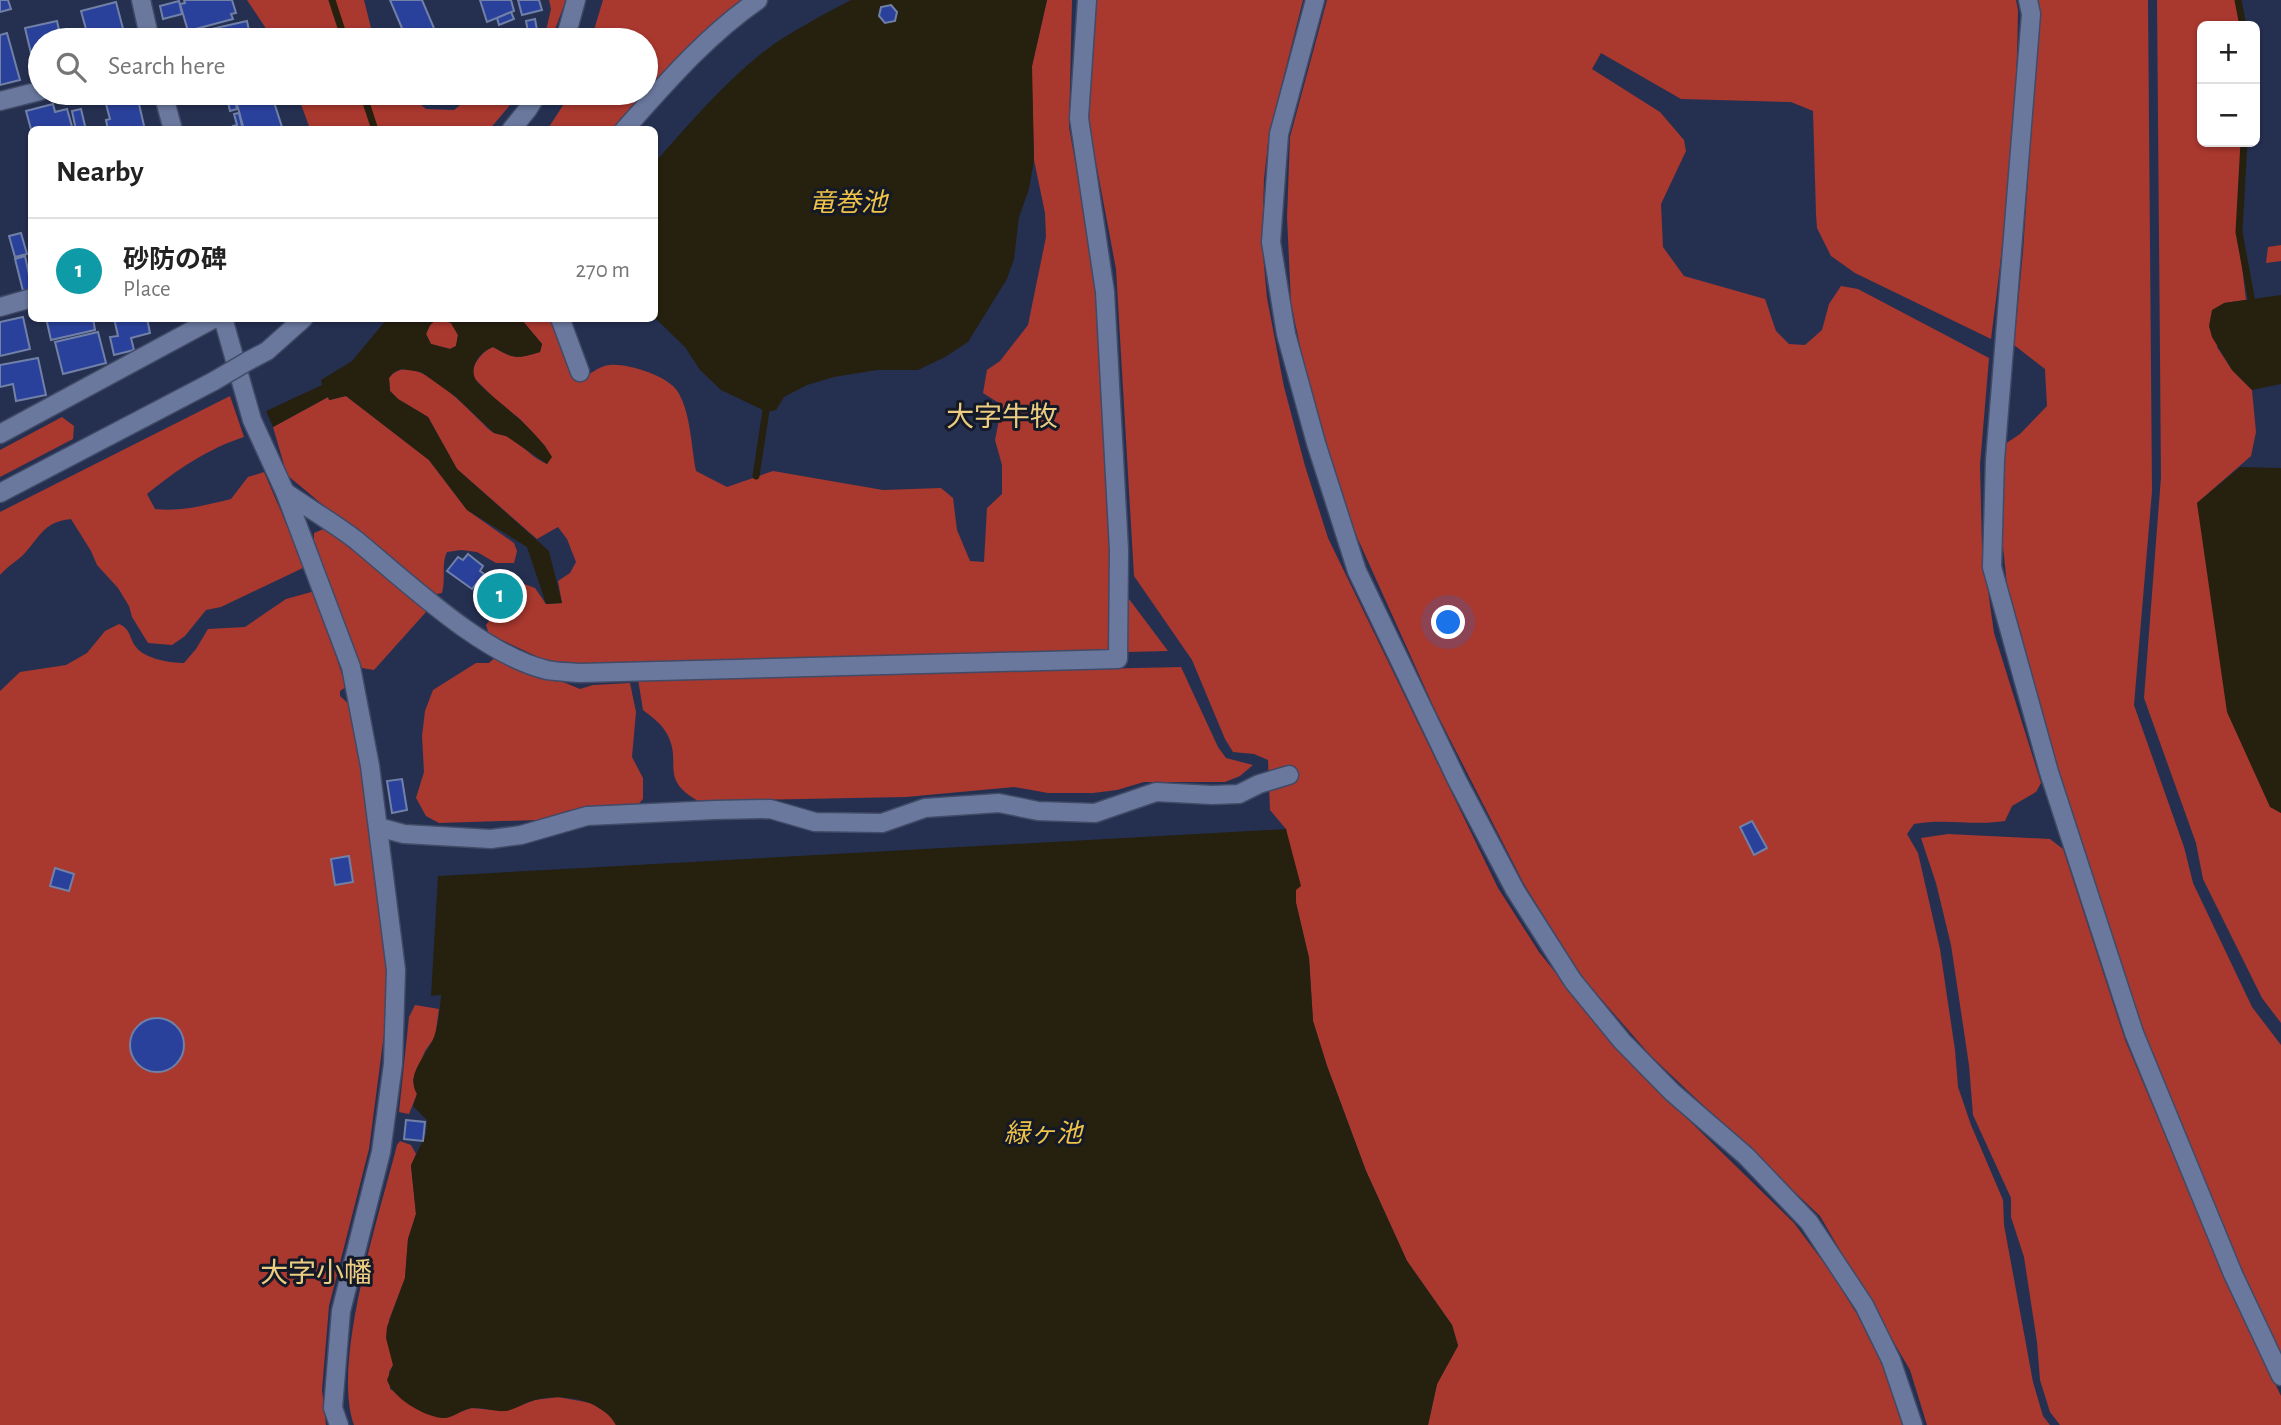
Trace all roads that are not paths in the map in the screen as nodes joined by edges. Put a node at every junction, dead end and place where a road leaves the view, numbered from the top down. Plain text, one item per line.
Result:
1 (141, 0) edge
2 (576, 0) edge
3 (758, 0) edge
4 (1087, 0) edge
5 (1315, 0) edge
6 (2028, 0) edge
7 (147, 28) edge
8 (570, 28) edge
9 (658, 92) edge
10 (28, 94) edge
11 (0, 101) edge
12 (166, 105) edge
13 (529, 105) edge
14 (647, 105) edge
15 (172, 126) edge
16 (514, 126) edge
17 (628, 126) edge
18 (28, 299) edge
19 (0, 307) edge
20 (208, 322) edge
21 (224, 322) edge
22 (300, 322) edge
23 (561, 322) edge
24 (580, 372) dead end
25 (0, 434) edge
26 (285, 492) junction
27 (0, 494) edge
28 (1289, 775) dead end
29 (378, 827) junction
30 (2281, 1377) edge
31 (339, 1425) edge
32 (1913, 1425) edge

1 - 7 street
2 - 8 street
3 - 9 street
4 - 26 street
5 - 32 street
6 - 30 street
10 - 11 street
12 - 15 street
13 - 16 street
14 - 17 street
18 - 19 street
20 - 25 street
21 - 26 street
22 - 27 street, bridge
23 - 24 street
26 - 29 street
28 - 29 street
29 - 31 street

